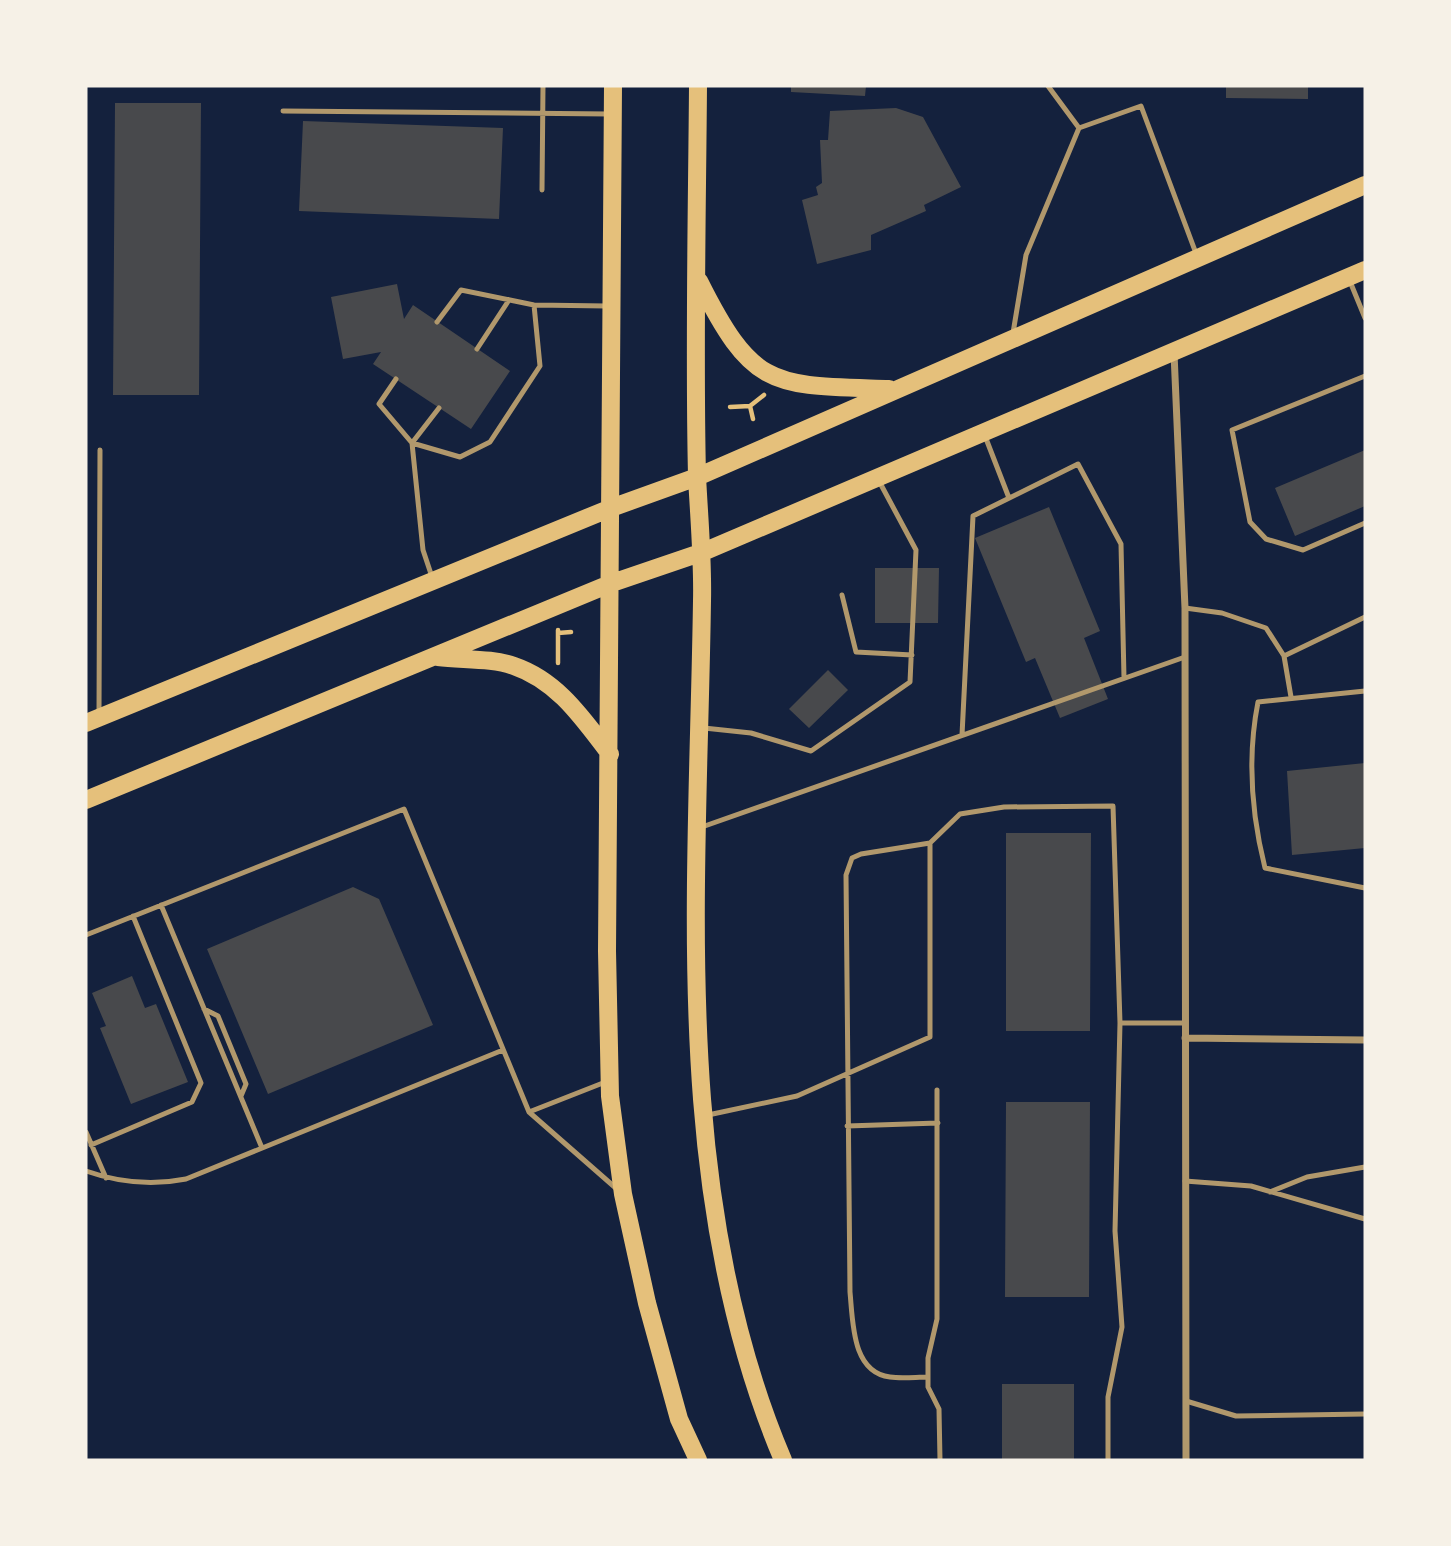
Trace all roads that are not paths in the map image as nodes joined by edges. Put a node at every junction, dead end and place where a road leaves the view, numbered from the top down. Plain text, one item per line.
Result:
1 (543, 86) edge
2 (613, 86) edge
3 (698, 86) edge
4 (1048, 86) edge
5 (283, 111) dead end
6 (543, 114) junction
7 (613, 114) junction
8 (1079, 128) junction
9 (1365, 185) edge
10 (542, 190) dead end
11 (1198, 259) junction
12 (1365, 270) edge
13 (1348, 277) junction
14 (697, 278) junction
15 (509, 300) junction
16 (534, 305) junction
17 (610, 306) junction
18 (1365, 318) edge
19 (437, 322) dead end
20 (1012, 339) junction
21 (477, 349) dead end
22 (1174, 353) junction
23 (1365, 376) edge
24 (396, 379) dead end
25 (896, 389) junction
26 (439, 408) dead end
27 (984, 433) junction
28 (412, 443) junction
29 (100, 450) dead end
30 (697, 477) junction
31 (877, 478) junction
32 (1009, 498) junction
33 (611, 508) junction
34 (1365, 523) edge
35 (703, 552) junction
36 (433, 581) junction
37 (612, 583) junction
38 (842, 595) dead end
39 (1185, 608) junction
40 (1365, 617) edge
41 (912, 654) junction
42 (1284, 656) junction
43 (434, 657) junction
44 (1185, 657) junction
45 (1124, 678) junction
46 (1365, 691) edge
47 (1292, 697) junction
48 (92, 720) edge
49 (701, 728) junction
50 (962, 735) junction
51 (610, 754) junction
52 (86, 800) edge
53 (699, 828) junction
54 (930, 843) junction
55 (1365, 888) edge
56 (161, 905) junction
57 (133, 916) junction
58 (86, 935) edge
59 (204, 1009) junction
60 (1121, 1023) junction
61 (1185, 1023) junction
62 (1185, 1038) junction
63 (1365, 1040) edge
64 (503, 1050) junction
65 (846, 1075) junction
66 (610, 1080) junction
67 (937, 1090) dead end
68 (241, 1096) junction
69 (529, 1112) junction
70 (705, 1115) junction
71 (938, 1123) junction
72 (847, 1126) junction
73 (86, 1132) edge
74 (92, 1145) junction
75 (262, 1148) junction
76 (1365, 1167) edge
77 (86, 1171) edge
78 (106, 1178) junction
79 (1185, 1181) junction
80 (1270, 1192) junction
81 (623, 1194) junction
82 (1365, 1219) edge
83 (928, 1377) junction
84 (1186, 1401) junction
85 (1365, 1414) edge
86 (698, 1460) edge
87 (783, 1460) edge
88 (940, 1460) edge
89 (1108, 1460) edge
90 (1186, 1460) edge

1 - 6 lane
2 - 7 main road
3 - 14 main road
4 - 8 lane
5 - 6 lane
6 - 7 lane
6 - 10 lane
7 - 17 main road
8 - 11 lane
8 - 20 lane
9 - 11 main road
11 - 20 main road
12 - 13 main road
13 - 18 lane
13 - 22 main road
14 - 25 main road
14 - 30 main road
15 - 16 lane
15 - 19 lane
15 - 21 lane
16 - 17 lane
16 - 28 lane
17 - 33 main road
20 - 25 main road
22 - 27 main road
22 - 39 street
23 - 34 lane
24 - 28 lane
25 - 30 main road
26 - 28 lane
27 - 31 main road
27 - 32 lane
28 - 36 lane
29 - 48 lane
30 - 33 main road
30 - 35 main road
31 - 35 main road
31 - 41 lane
32 - 45 lane
32 - 50 lane
33 - 36 main road
33 - 37 main road
35 - 37 main road
35 - 49 main road
36 - 48 main road
37 - 43 main road
37 - 51 main road
38 - 41 lane
39 - 42 lane
39 - 44 street
40 - 42 lane
41 - 49 lane
42 - 47 lane
43 - 51 main road
43 - 52 main road
44 - 45 lane
44 - 61 street
45 - 50 lane
46 - 47 lane
47 - 55 lane
49 - 53 main road
50 - 53 lane
51 - 66 main road
53 - 70 main road
54 - 60 lane
54 - 65 lane
54 - 65 lane
56 - 57 lane
56 - 59 lane
56 - 64 lane
57 - 58 lane
57 - 74 lane
59 - 68 lane
59 - 68 lane
60 - 61 lane
60 - 89 lane
61 - 62 street
62 - 63 street
62 - 79 street
64 - 69 lane
64 - 75 lane
65 - 70 lane
65 - 72 lane
66 - 69 lane
66 - 81 main road
67 - 71 lane
68 - 75 lane
69 - 81 lane
70 - 87 main road
71 - 72 lane
71 - 83 lane
72 - 83 lane
73 - 74 lane
74 - 78 lane
75 - 78 lane
76 - 80 lane
77 - 78 lane
79 - 80 lane
79 - 84 street
80 - 82 lane
81 - 86 main road
83 - 88 lane
84 - 85 lane
84 - 90 street

